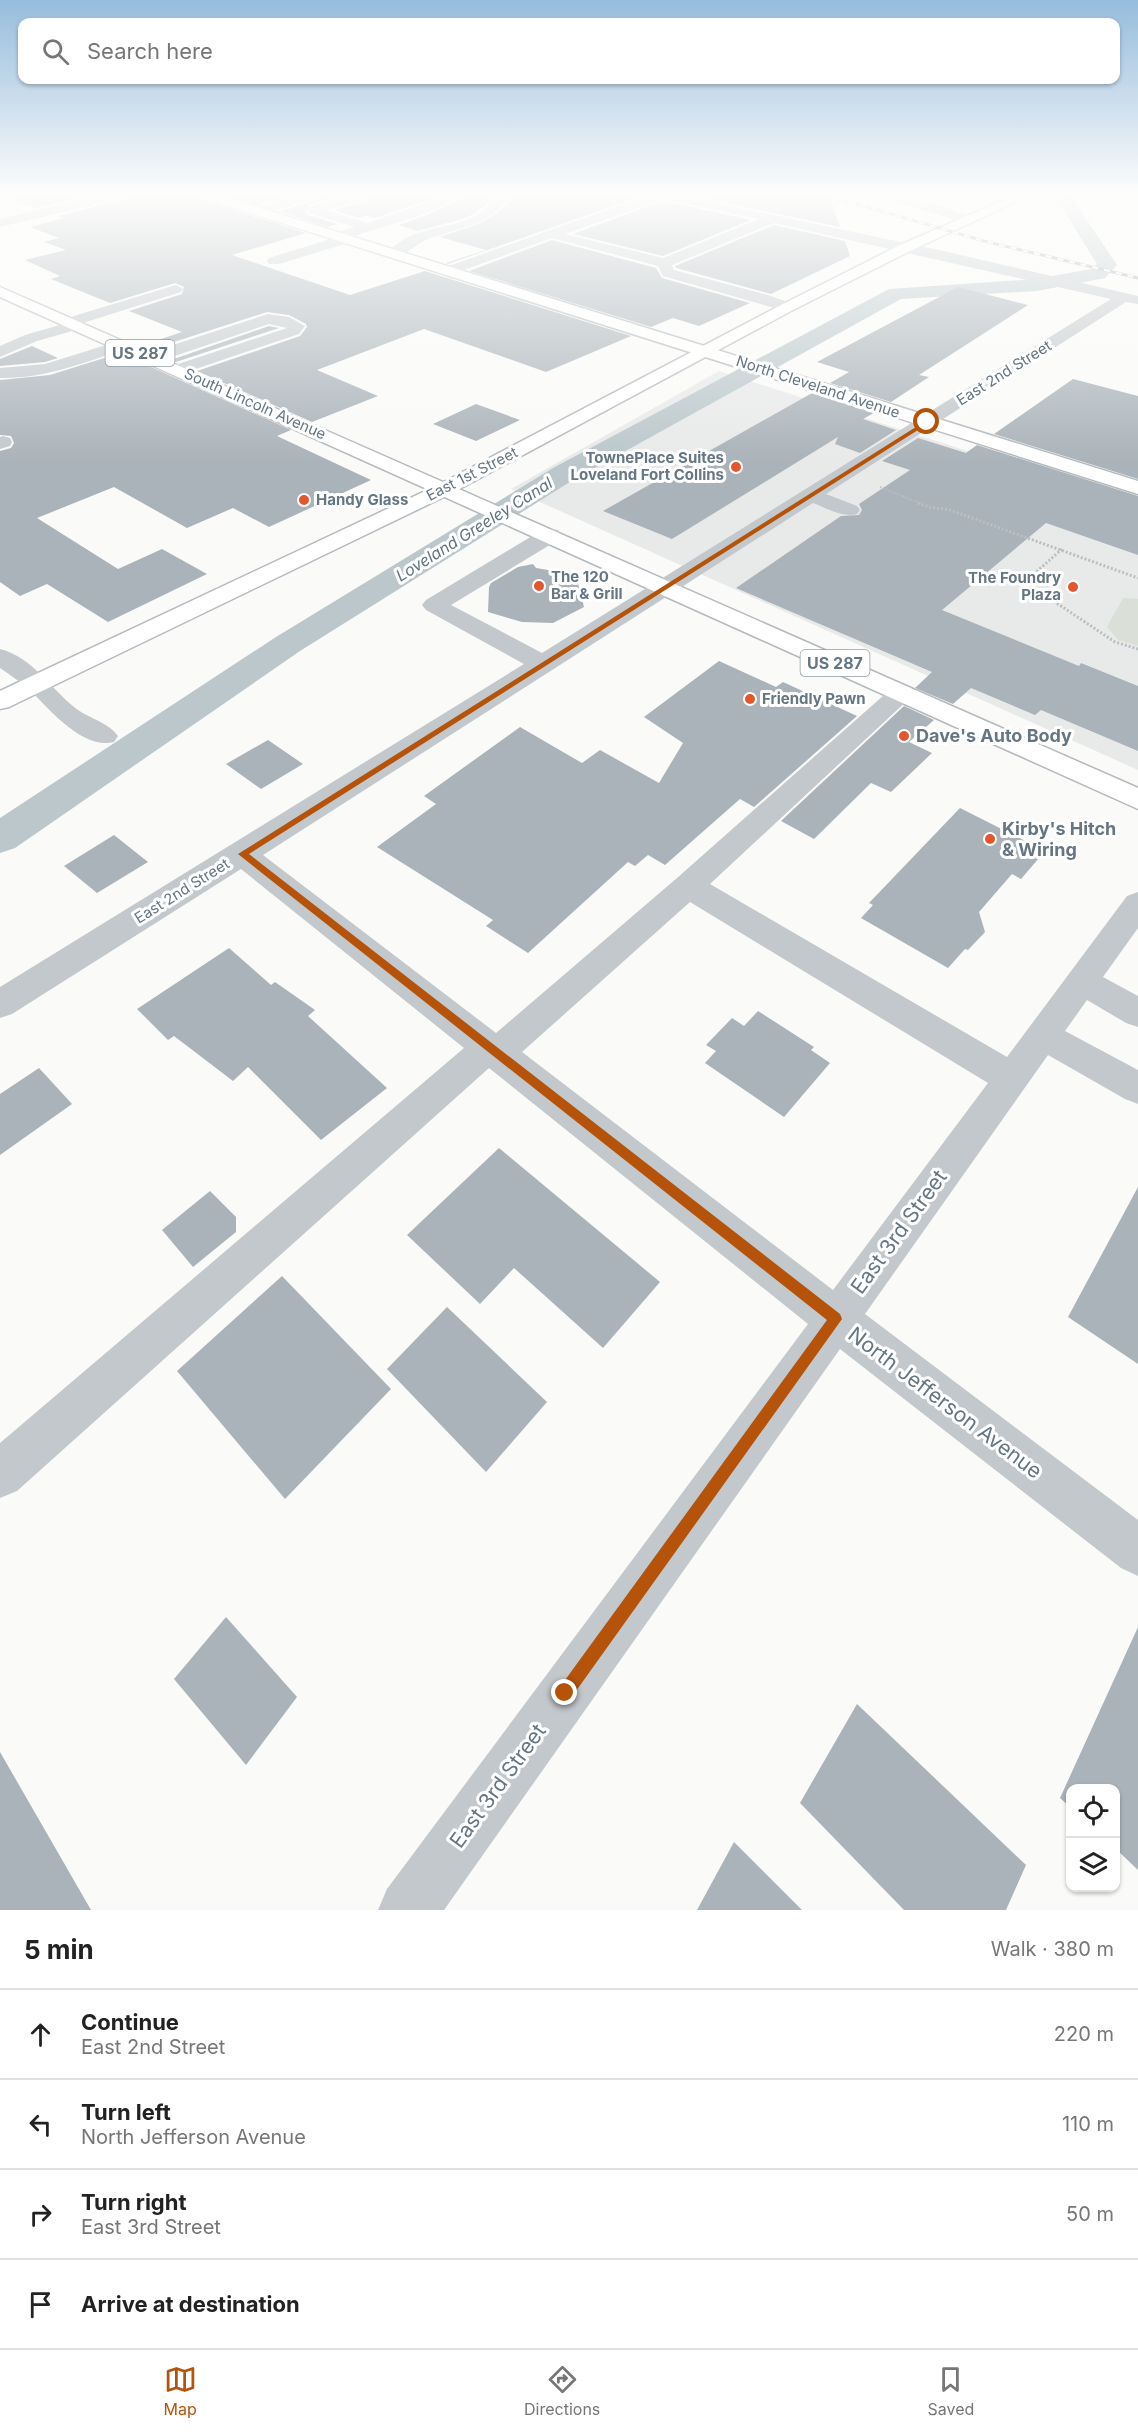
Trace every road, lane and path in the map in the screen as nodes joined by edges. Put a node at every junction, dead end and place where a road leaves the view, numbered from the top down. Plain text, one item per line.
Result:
1 (491, 284) edge
2 (710, 284) edge
3 (833, 284) edge
4 (1069, 284) edge
5 (176, 289) dead end
6 (0, 291) edge
7 (1131, 299) edge
8 (788, 307) junction
9 (74, 323) junction
10 (122, 345) junction
11 (705, 350) junction
12 (0, 352) edge
13 (151, 358) junction
14 (178, 370) junction
15 (0, 374) edge
16 (927, 422) junction
17 (845, 473) junction
18 (1136, 485) edge
19 (445, 489) junction
20 (810, 495) junction
21 (850, 510) dead end
22 (541, 531) junction
23 (1062, 549) junction
24 (1138, 578) edge
25 (665, 587) junction
26 (1138, 649) edge
27 (0, 656) edge
28 (543, 664) junction
29 (37, 683) junction
30 (901, 693) junction
31 (0, 701) edge
32 (104, 736) dead end
33 (1138, 799) edge
34 (243, 854) junction
35 (688, 886) junction
36 (1138, 904) edge
37 (1082, 981) junction
38 (0, 1004) edge
39 (1138, 1013) edge
40 (1042, 1035) junction
41 (493, 1050) junction
42 (1011, 1078) junction
43 (1138, 1088) edge
44 (836, 1319) junction
45 (0, 1474) edge
46 (1138, 1551) edge
47 (408, 1910) edge

1 - 11 main road, North Cleveland Avenue
2 - 8 street
3 - 8 main road, East 1st Street
4 - 7 street
5 - 9 street
6 - 9 main road, South Lincoln Avenue / US 287
7 - 16 street, East 2nd Street
8 - 11 main road, East 1st Street
9 - 10 main road, South Lincoln Avenue / US 287
9 - 12 street
10 - 13 main road, South Lincoln Avenue / US 287
10 - 15 street
11 - 16 main road, North Cleveland Avenue
11 - 19 main road, East 1st Street
13 - 14 main road, South Lincoln Avenue / US 287
13 - 14 street
14 - 19 main road, South Lincoln Avenue / US 287
16 - 17 street, East 2nd Street
16 - 18 main road, North Cleveland Avenue
17 - 20 street, East 2nd Street
17 - 23 path
19 - 22 main road, US 287
19 - 29 main road, East 1st Street
20 - 21 street
20 - 25 street, East 2nd Street
22 - 25 main road, US 287
22 - 28 street
23 - 24 path
23 - 26 path
25 - 28 street, East 2nd Street
25 - 30 main road, US 287
27 - 29 street
28 - 34 street, East 2nd Street
29 - 31 main road, East 1st Street
29 - 32 street
30 - 33 main road, US 287
30 - 35 street
34 - 38 street, East 2nd Street
34 - 41 street, North Jefferson Avenue
35 - 41 street
35 - 42 street
36 - 37 street, East 3rd Street
37 - 39 street
37 - 40 street, East 3rd Street
40 - 42 street, East 3rd Street
40 - 43 street
41 - 44 street, North Jefferson Avenue
41 - 45 street
42 - 44 street, East 3rd Street
44 - 46 street, North Jefferson Avenue
44 - 47 street, East 3rd Street

